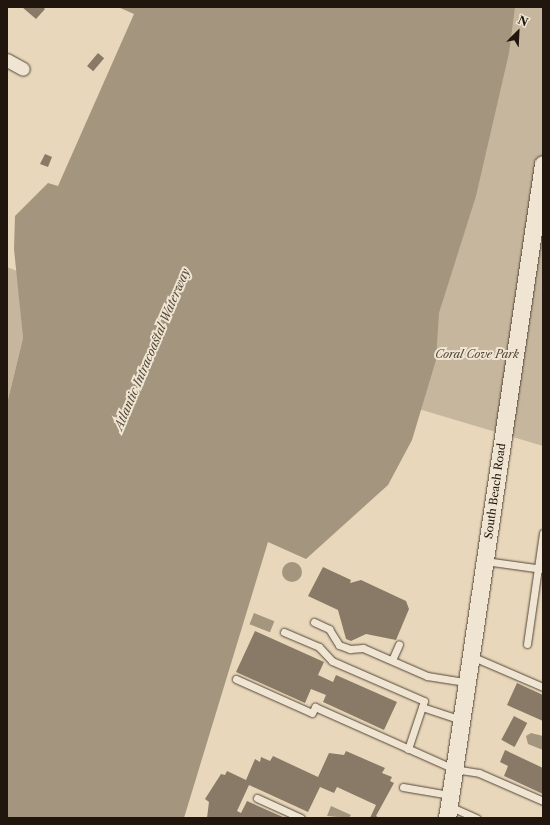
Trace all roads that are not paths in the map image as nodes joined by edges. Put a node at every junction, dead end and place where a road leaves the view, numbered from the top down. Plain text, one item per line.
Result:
1 (7, 60) edge
2 (23, 69) dead end
3 (543, 164) edge
4 (543, 533) edge
5 (484, 561) junction
6 (541, 569) edge
7 (314, 622) dead end
8 (284, 632) dead end
9 (399, 644) dead end
10 (527, 644) dead end
11 (471, 656) junction
12 (392, 660) junction
13 (236, 679) dead end
14 (467, 682) junction
15 (543, 687) edge
16 (422, 707) junction
17 (461, 720) junction
18 (408, 749) junction
19 (454, 769) junction
20 (403, 787) dead end
21 (257, 798) dead end
22 (543, 801) edge
23 (449, 806) edge
24 (301, 818) edge
25 (476, 818) edge

1 - 2 street
3 - 5 street, South Beach Road
4 - 6 lane
5 - 6 lane
5 - 11 street, South Beach Road
6 - 10 lane
7 - 12 lane
8 - 16 lane
9 - 12 lane
11 - 14 street, South Beach Road
11 - 15 lane
12 - 14 lane
13 - 18 lane
14 - 17 street, South Beach Road
16 - 17 lane
16 - 18 lane
17 - 19 street, South Beach Road
18 - 19 lane
19 - 22 lane
19 - 23 street, South Beach Road
20 - 23 lane
21 - 24 lane
23 - 25 lane

